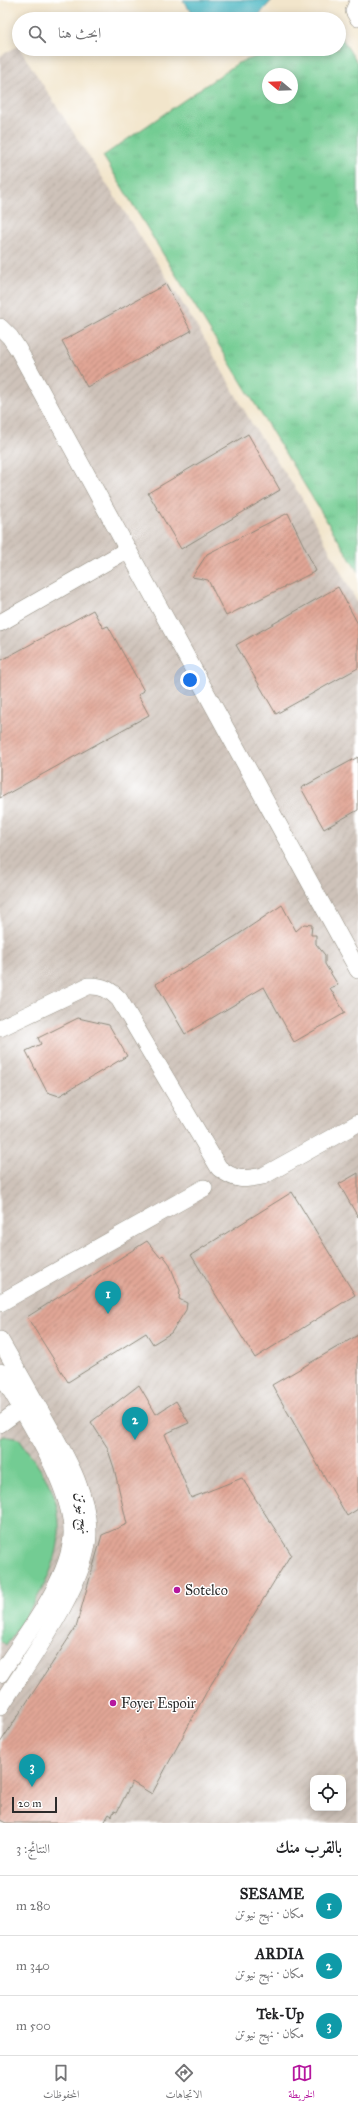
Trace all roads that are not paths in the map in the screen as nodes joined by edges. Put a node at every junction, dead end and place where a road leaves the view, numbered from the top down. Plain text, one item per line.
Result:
1 (358, 2) edge
2 (358, 18) edge
3 (0, 327) edge
4 (127, 550) junction
5 (0, 623) edge
6 (358, 970) edge
7 (0, 1028) edge
8 (358, 1123) edge
9 (204, 1188) dead end
10 (0, 1303) edge
11 (0, 1340) edge
12 (0, 1372) edge
13 (27, 1404) junction
14 (0, 1424) edge
15 (78, 1525) junction
16 (0, 1674) edge
17 (0, 1707) edge

1 - 2 street
3 - 4 street
4 - 5 street
4 - 6 street
7 - 8 street
9 - 10 street
11 - 13 street, نهج نيوتن
12 - 13 street, نهج نيوتن
13 - 14 street
13 - 15 street, نهج نيوتن
15 - 16 street, نهج نيوتن
15 - 17 street, نهج نيوتن

